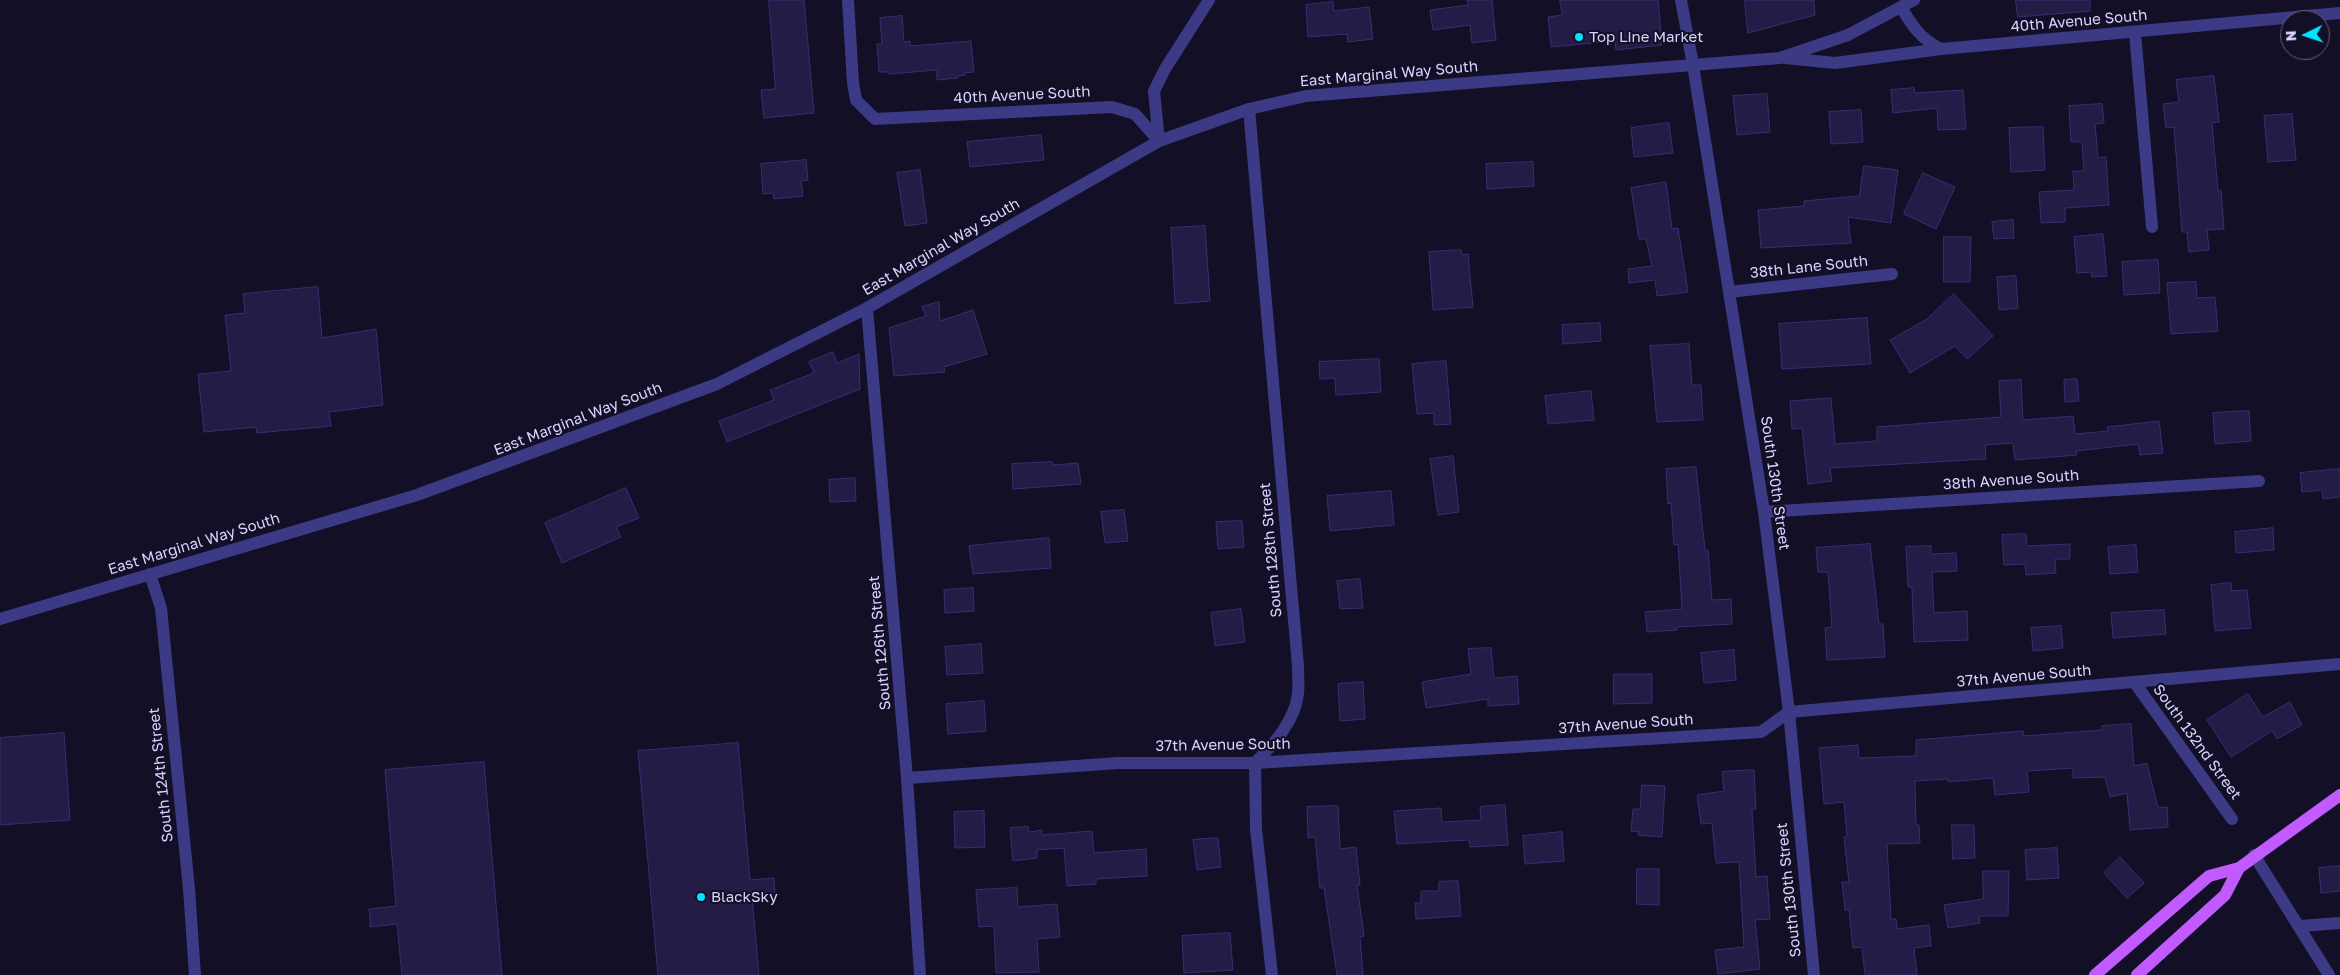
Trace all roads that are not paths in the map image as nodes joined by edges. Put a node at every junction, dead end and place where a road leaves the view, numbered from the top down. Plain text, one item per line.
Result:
1 (848, 0) edge
2 (1208, 0) edge
3 (1681, 0) edge
4 (1914, 0) edge
5 (1901, 7) junction
6 (2340, 13) edge
7 (2135, 33) junction
8 (1941, 49) junction
9 (1780, 58) junction
10 (1693, 65) junction
11 (1249, 109) junction
12 (1159, 141) junction
13 (2152, 226) dead end
14 (1892, 274) dead end
15 (1729, 292) junction
16 (867, 308) junction
17 (2259, 480) dead end
18 (1764, 512) junction
19 (150, 574) junction
20 (0, 619) edge
21 (2340, 664) edge
22 (2135, 683) junction
23 (1789, 712) junction
24 (1255, 763) junction
25 (908, 778) junction
26 (2340, 795) edge
27 (2232, 819) dead end
28 (2254, 855) junction
29 (2239, 868) junction
30 (2340, 923) edge
31 (2300, 926) junction
32 (195, 975) edge
33 (920, 975) edge
34 (1272, 975) edge
35 (1814, 975) edge
36 (2095, 975) edge
37 (2136, 975) edge
38 (2329, 975) edge

1 - 12 street, 40th Avenue South
2 - 12 street
3 - 10 street, South 130th Street
4 - 5 street, East Marginal Way South
5 - 8 street
5 - 9 street, East Marginal Way South
6 - 7 street, 40th Avenue South
7 - 8 street, 40th Avenue South
7 - 13 street
8 - 9 street, 40th Avenue South
9 - 10 street, East Marginal Way South
10 - 11 street, East Marginal Way South
10 - 15 street, South 130th Street
11 - 12 street, East Marginal Way South
11 - 24 street, South 128th Street
12 - 16 street, East Marginal Way South
14 - 15 street, 38th Lane South
15 - 18 street, South 130th Street
16 - 19 street, East Marginal Way South
16 - 25 street, South 126th Street
17 - 18 street, 38th Avenue South
18 - 23 street, South 130th Street
19 - 20 street, East Marginal Way South
19 - 32 street, South 124th Street
21 - 22 street, 37th Avenue South
22 - 23 street, 37th Avenue South
22 - 27 street, South 132nd Street
23 - 24 street, 37th Avenue South
23 - 35 street, South 130th Street
24 - 25 street, 37th Avenue South
24 - 34 street
25 - 33 street, South 126th Street
26 - 28 main road
28 - 29 main road
28 - 31 street
29 - 36 main road
29 - 37 main road
30 - 31 street
31 - 38 street

